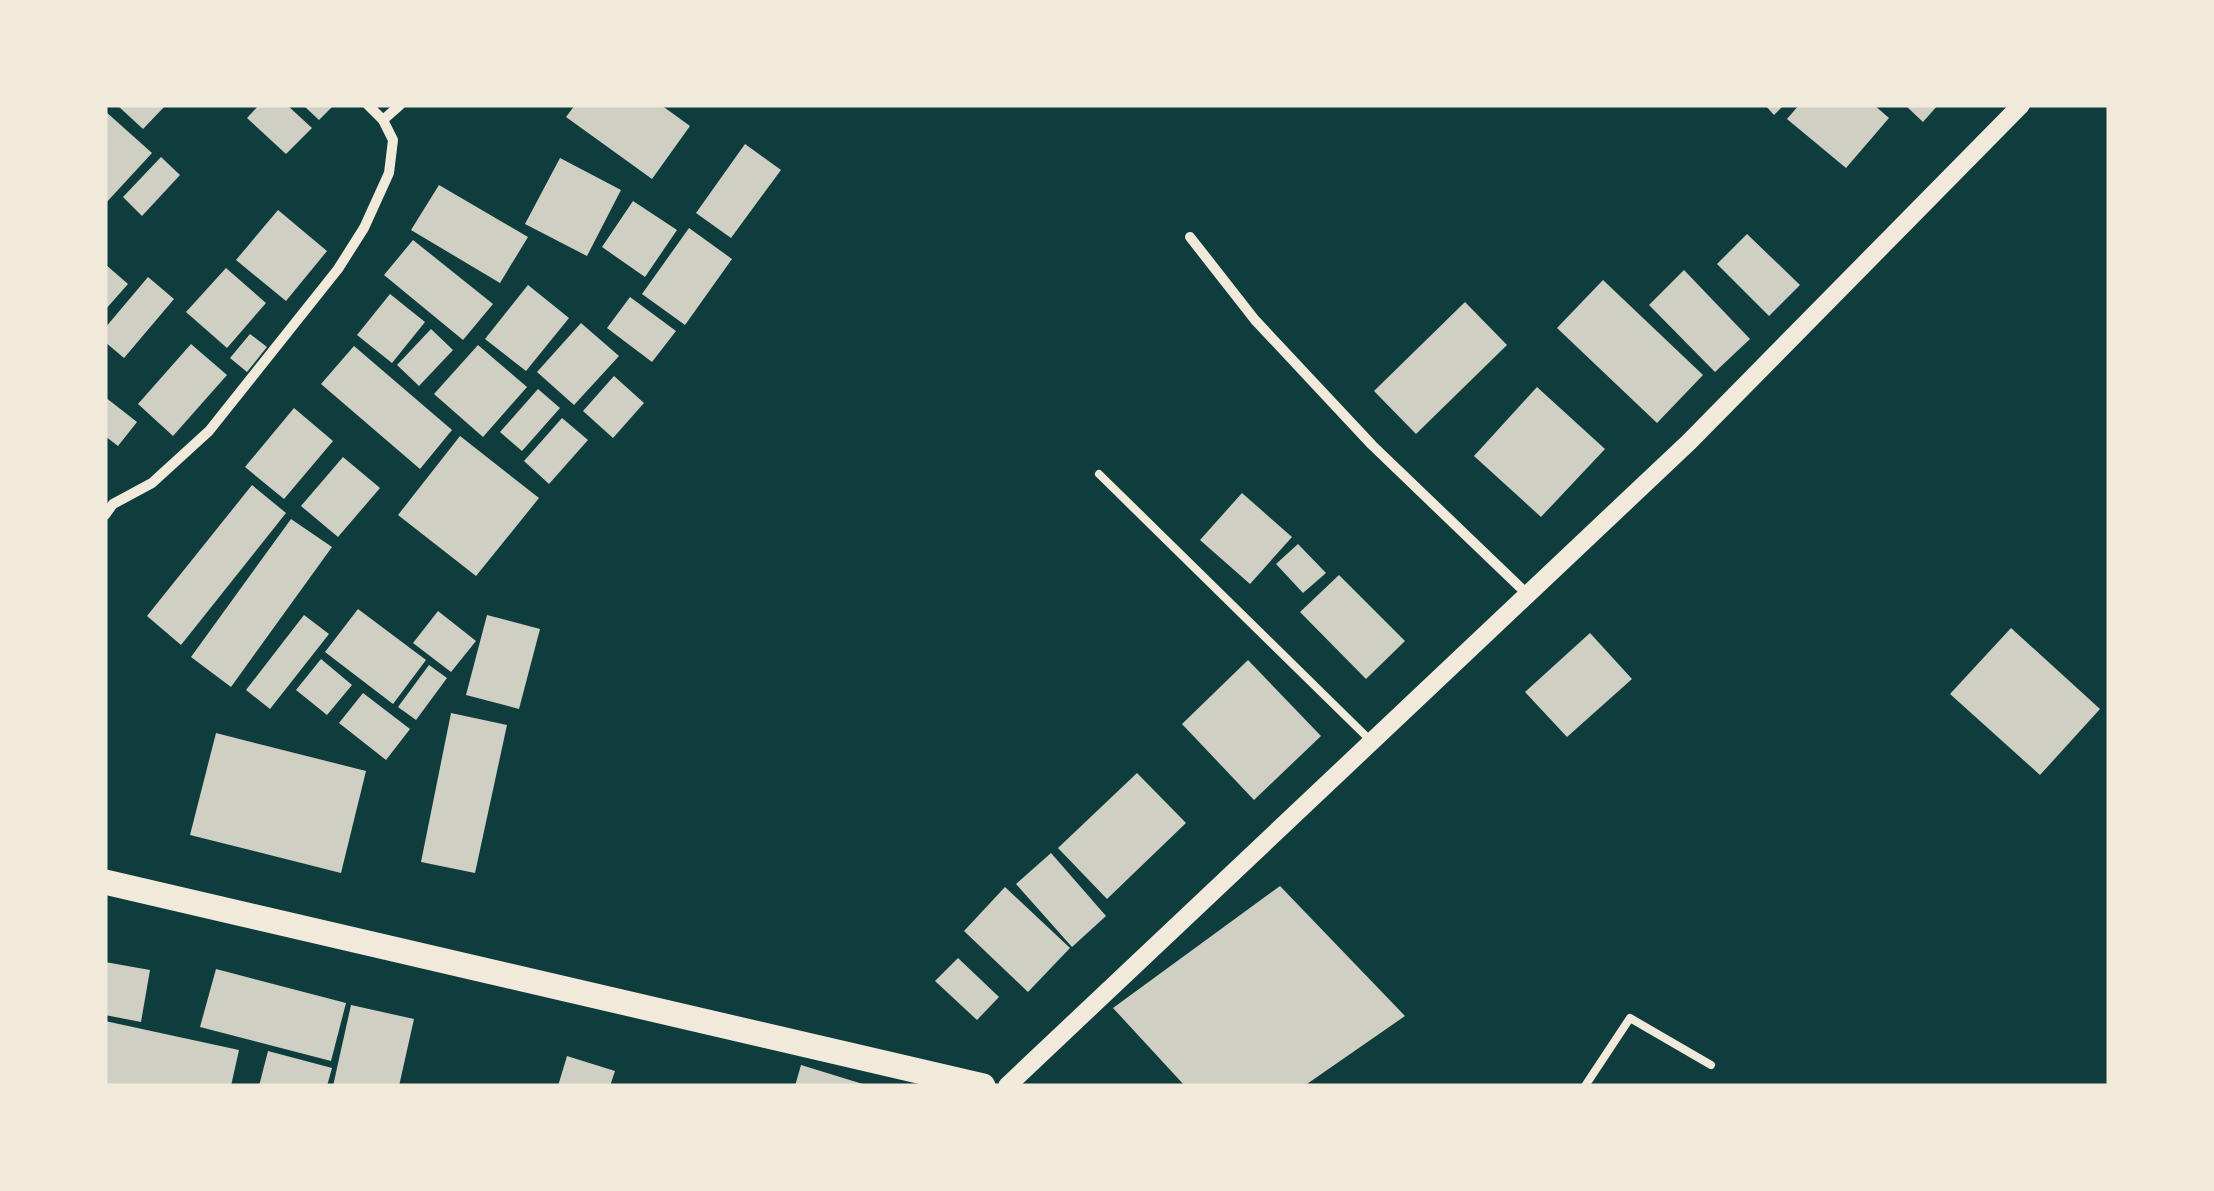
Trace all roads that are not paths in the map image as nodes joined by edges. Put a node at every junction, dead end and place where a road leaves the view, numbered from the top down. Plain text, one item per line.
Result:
1 (368, 105) edge
2 (400, 105) edge
3 (2021, 105) edge
4 (384, 120) junction
5 (1190, 237) dead end
6 (1099, 474) dead end
7 (105, 495) edge
8 (113, 504) junction
9 (105, 515) edge
10 (1526, 594) junction
11 (1371, 741) junction
12 (105, 882) edge
13 (1712, 1065) dead end
14 (983, 1086) edge
15 (1008, 1086) edge
16 (1585, 1086) edge

1 - 4 street
2 - 4 street
3 - 10 street
4 - 8 street
5 - 10 street
6 - 11 lane
7 - 8 street
8 - 9 street
10 - 11 street
11 - 15 street
12 - 14 main road
13 - 16 lane

